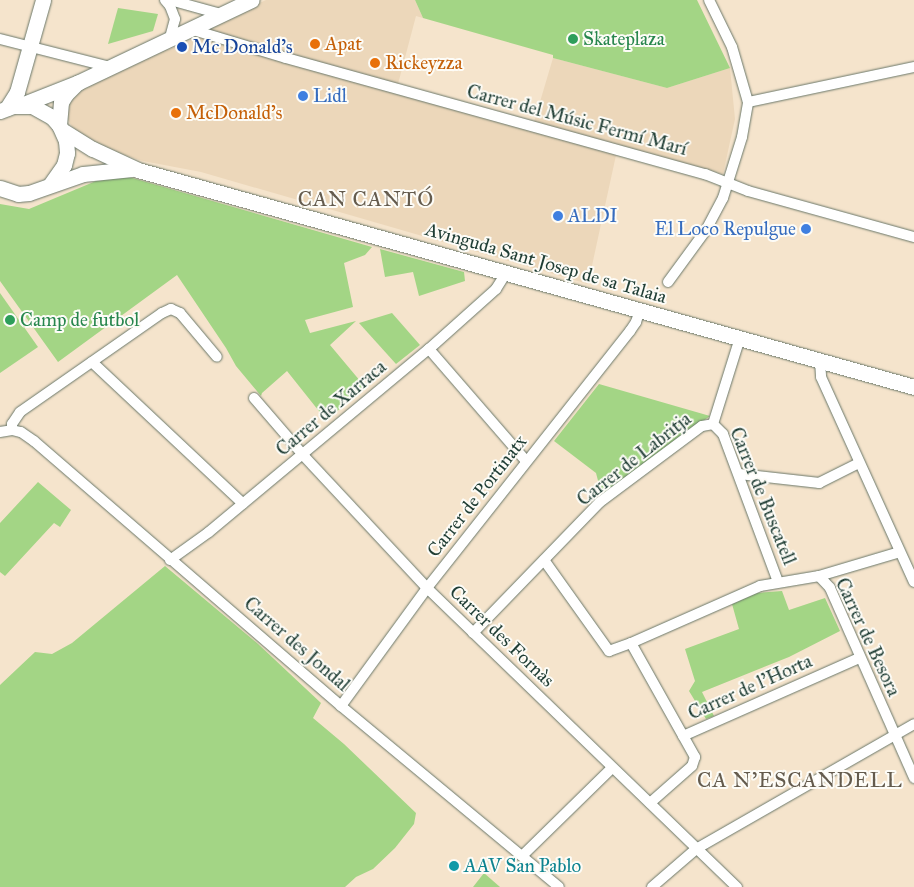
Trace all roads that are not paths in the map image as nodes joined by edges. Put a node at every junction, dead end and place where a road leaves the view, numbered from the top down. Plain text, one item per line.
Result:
1 (44, 0) edge
2 (165, 0) edge
3 (170, 0) edge
4 (252, 0) edge
5 (709, 0) edge
6 (221, 14) junction
7 (190, 29) junction
8 (0, 38) edge
9 (170, 38) junction
10 (30, 46) junction
11 (111, 67) junction
12 (914, 67) edge
13 (79, 82) junction
14 (748, 102) junction
15 (9, 108) edge
16 (61, 128) junction
17 (138, 170) junction
18 (97, 171) junction
19 (729, 184) junction
20 (50, 185) junction
21 (2, 192) edge
22 (914, 238) edge
23 (506, 273) junction
24 (668, 282) dead end
25 (640, 310) junction
26 (740, 338) junction
27 (429, 349) junction
28 (217, 356) dead end
29 (820, 361) junction
30 (92, 362) junction
31 (914, 387) edge
32 (254, 398) dead end
33 (714, 424) junction
34 (12, 430) junction
35 (0, 432) edge
36 (302, 455) junction
37 (526, 461) junction
38 (859, 463) junction
39 (739, 474) junction
40 (243, 504) junction
41 (900, 552) junction
42 (170, 560) junction
43 (544, 560) junction
44 (819, 576) junction
45 (778, 582) junction
46 (914, 582) edge
47 (427, 588) junction
48 (474, 633) junction
49 (632, 643) junction
50 (859, 658) junction
51 (341, 706) junction
52 (914, 724) edge
53 (683, 736) junction
54 (894, 736) junction
55 (612, 768) junction
56 (914, 778) edge
57 (650, 803) junction
58 (696, 849) junction
59 (522, 856) junction
60 (559, 887) edge
61 (652, 887) edge
62 (737, 887) edge

1 - 10 main road
2 - 9 street
3 - 6 street
4 - 6 main road
5 - 14 street
6 - 7 main road
7 - 9 main road
7 - 19 street, Carrer del Músic Fermí Marí
8 - 10 street
9 - 11 main road
10 - 11 street
10 - 15 main road
11 - 13 main road
12 - 14 street
13 - 15 main road
13 - 16 main road
14 - 19 street
15 - 16 main road
16 - 17 main road
16 - 20 main road
17 - 18 main road
17 - 23 main road, Avinguda Sant Josep de sa Talaia
18 - 20 main road
18 - 21 main road
19 - 22 street, Carrer del Músic Fermí Marí
19 - 24 street
20 - 21 main road
23 - 25 main road, Avinguda Sant Josep de sa Talaia
23 - 27 street, Carrer de Xarraca
25 - 26 main road, Avinguda Sant Josep de sa Talaia
25 - 37 street, Carrer de Portinatx
26 - 29 main road, Avinguda Sant Josep de sa Talaia
26 - 33 street, Carrer de Labritja
27 - 36 street, Carrer de Xarraca
27 - 37 street
28 - 30 street
29 - 31 main road, Avinguda Sant Josep de sa Talaia
29 - 38 street
30 - 34 street
30 - 40 street
32 - 36 street, Carrer des Fornàs
33 - 39 street, Carrer de Buscatell
33 - 43 street, Carrer de Labritja
34 - 35 street
34 - 42 street, Carrer des Jondal
36 - 40 street, Carrer de Xarraca
36 - 47 street, Carrer des Fornàs
37 - 47 street, Carrer de Portinatx
38 - 39 street
38 - 41 street
39 - 45 street, Carrer de Buscatell
40 - 42 street, Carrer de Xarraca
41 - 44 street
41 - 46 street
42 - 51 street, Carrer des Jondal
43 - 48 street, Carrer de Labritja
43 - 49 street, Carrer de Besora
44 - 45 street, Carrer de Besora
44 - 50 street, Carrer de Besora
45 - 49 street, Carrer de Besora
47 - 48 street, Carrer des Fornàs
47 - 51 street, Carrer de Portinatx
48 - 55 street, Carrer des Fornàs
49 - 53 street
50 - 53 street, Carrer de l'Horta
50 - 54 street, Carrer de Besora
51 - 59 street, Carrer des Jondal
52 - 54 street
53 - 57 street, Carrer de l'Horta
54 - 56 street, Carrer de Besora
54 - 58 street
55 - 57 street, Carrer des Fornàs
55 - 59 street
57 - 58 street, Carrer des Fornàs
58 - 61 street
58 - 62 street, Carrer des Fornàs
59 - 60 street, Carrer des Jondal

